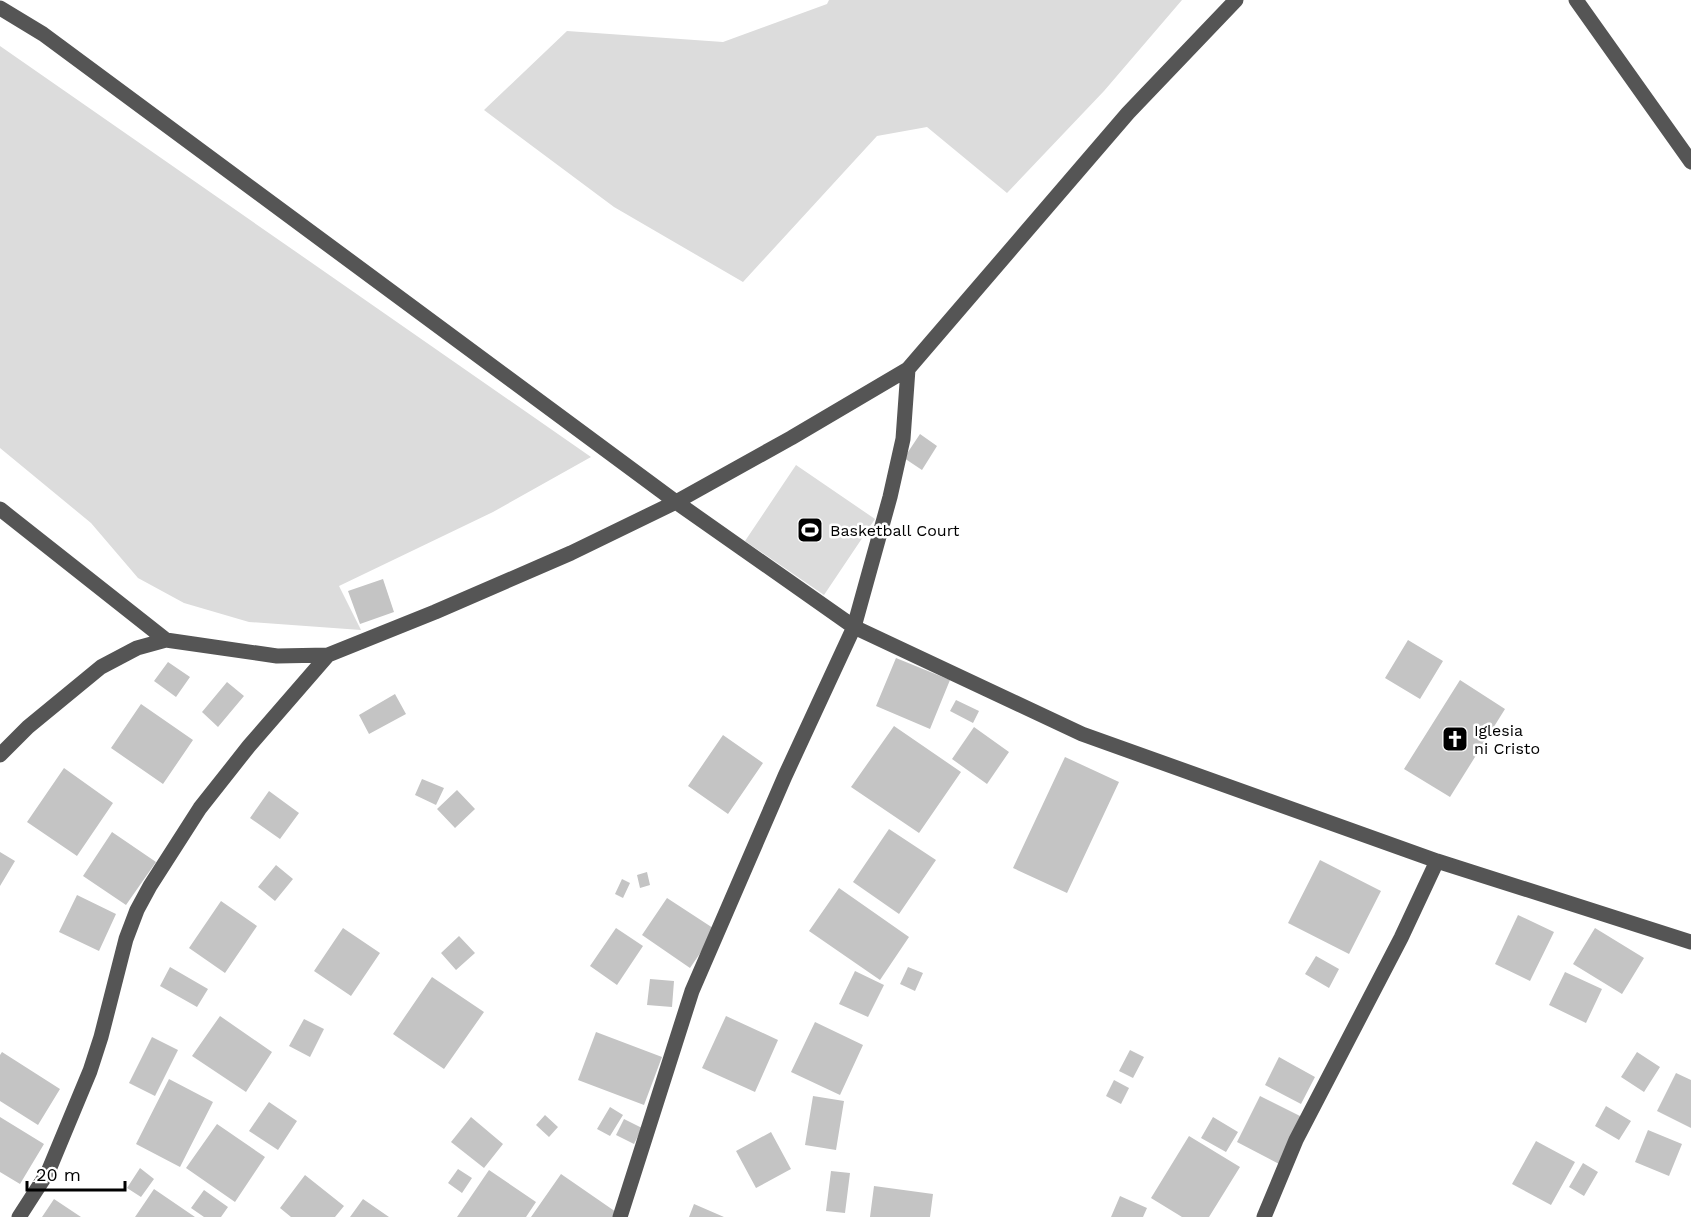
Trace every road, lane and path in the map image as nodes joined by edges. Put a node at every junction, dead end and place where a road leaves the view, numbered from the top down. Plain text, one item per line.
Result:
1 (1236, 0) edge
2 (1576, 0) edge
3 (0, 8) edge
4 (1691, 162) edge
5 (908, 369) junction
6 (676, 502) junction
7 (0, 509) edge
8 (854, 627) junction
9 (166, 640) junction
10 (328, 656) junction
11 (0, 755) edge
12 (1437, 861) junction
13 (1691, 942) edge
14 (19, 1217) edge
15 (620, 1217) edge
16 (1264, 1217) edge

1 - 5 street
2 - 4 street
3 - 6 street
5 - 6 street
5 - 8 street
6 - 8 street
6 - 10 street
7 - 9 street
8 - 12 street
8 - 15 street
9 - 10 street
9 - 11 street
10 - 14 street
12 - 13 street
12 - 16 street

